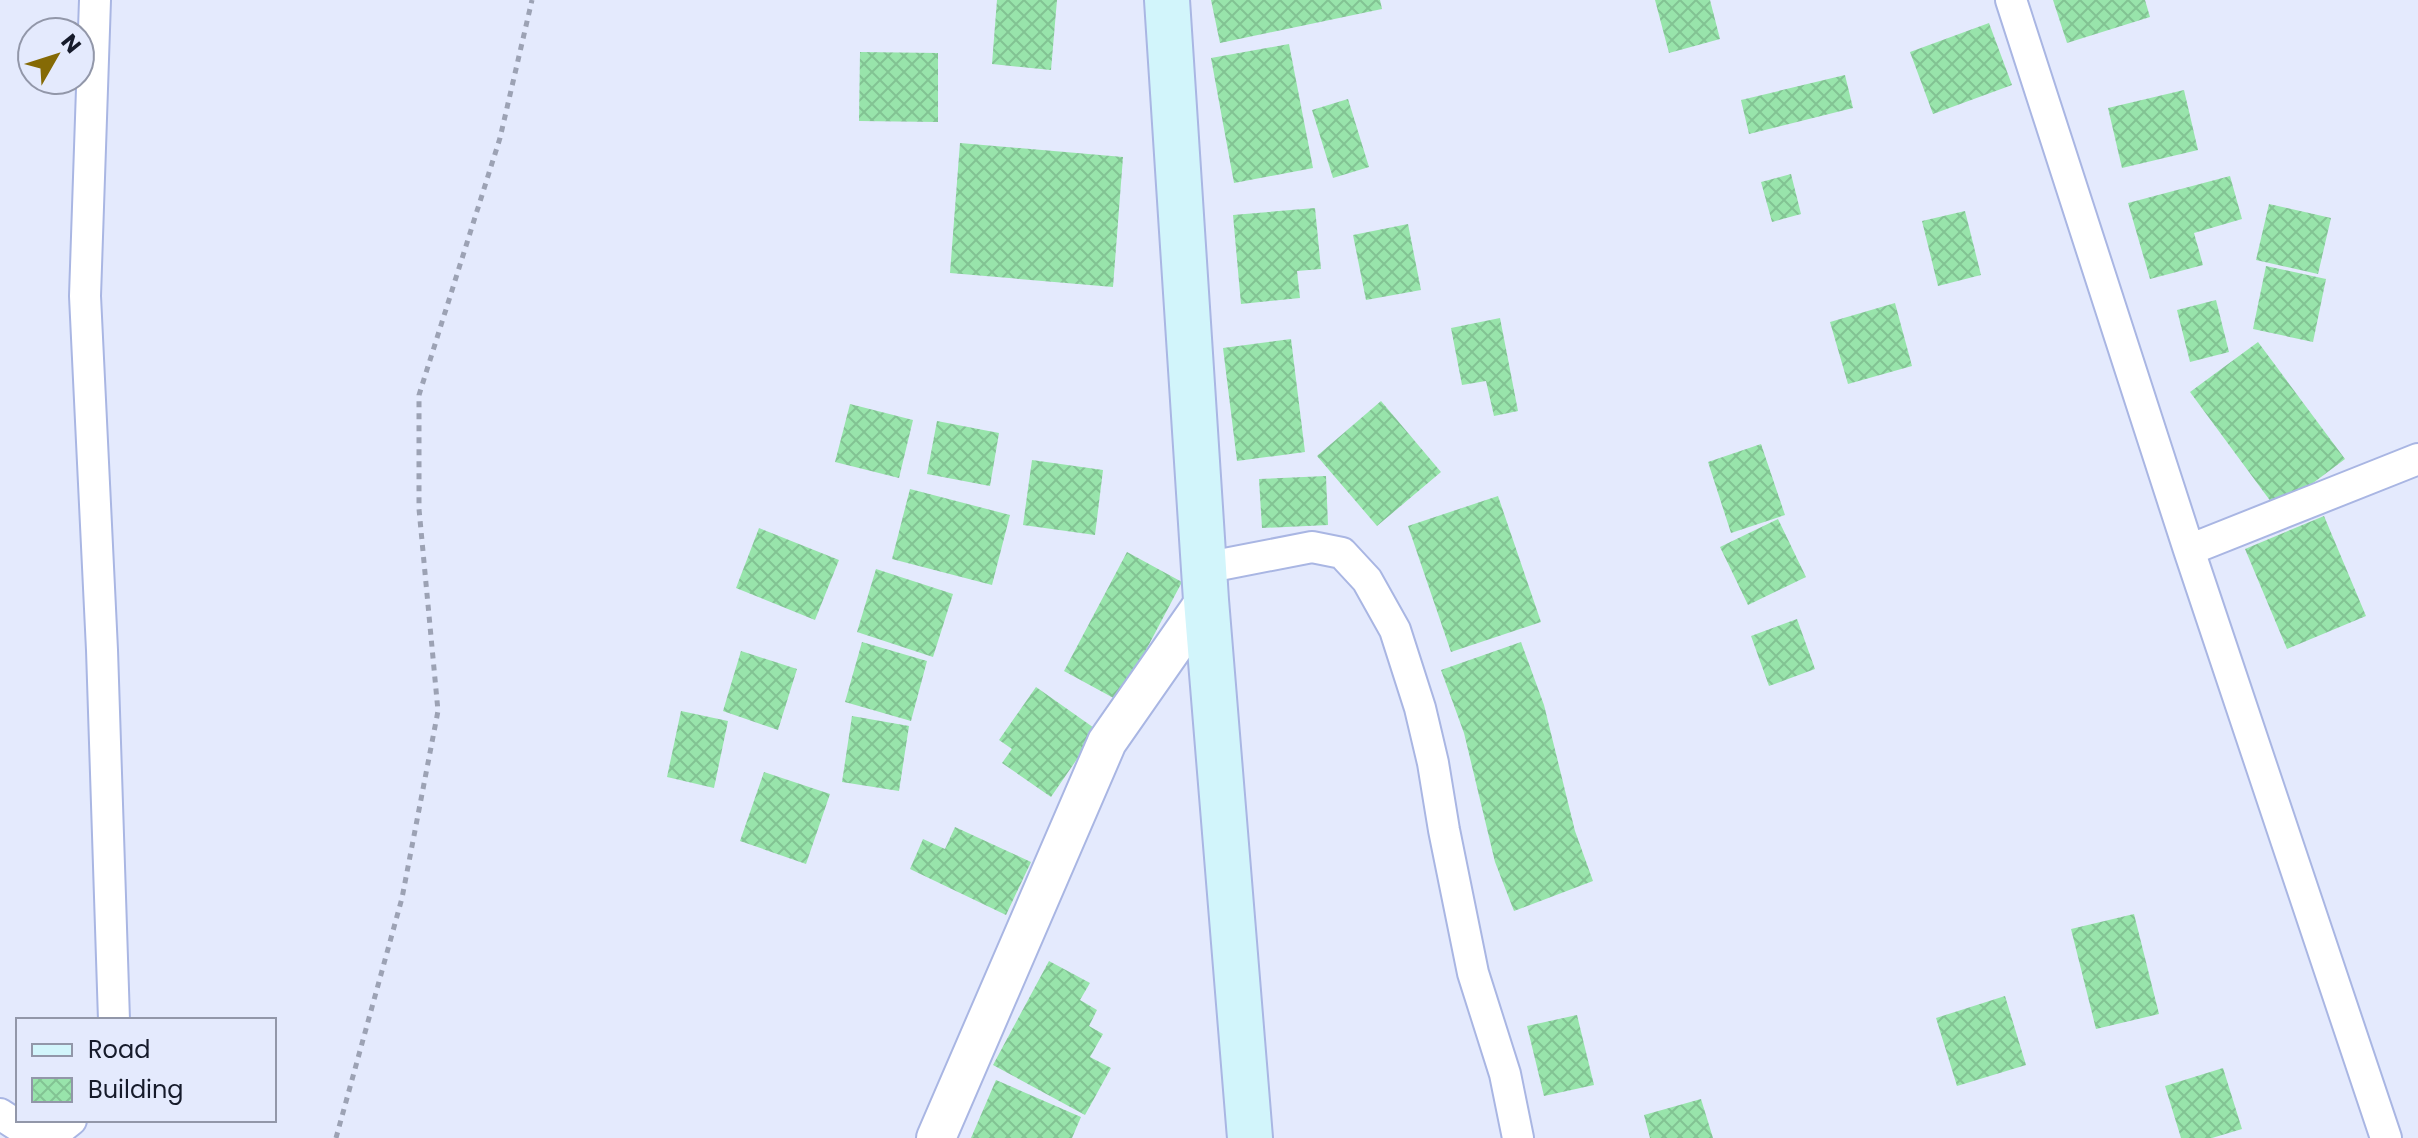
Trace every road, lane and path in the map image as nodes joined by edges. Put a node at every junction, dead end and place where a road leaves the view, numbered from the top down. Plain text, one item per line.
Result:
1 (95, 0) edge
2 (532, 0) edge
3 (1167, 0) edge
4 (2011, 0) edge
5 (2418, 459) edge
6 (2189, 550) junction
7 (1205, 584) junction
8 (114, 1018) edge
9 (0, 1114) edge
10 (68, 1122) edge
11 (336, 1138) edge
12 (936, 1138) edge
13 (1250, 1138) edge
14 (1518, 1138) edge
15 (2386, 1138) edge

1 - 8 street
2 - 11 path
3 - 7 main road
4 - 6 street
5 - 6 street
6 - 15 street
7 - 12 street
7 - 13 main road
7 - 14 street
9 - 10 street

